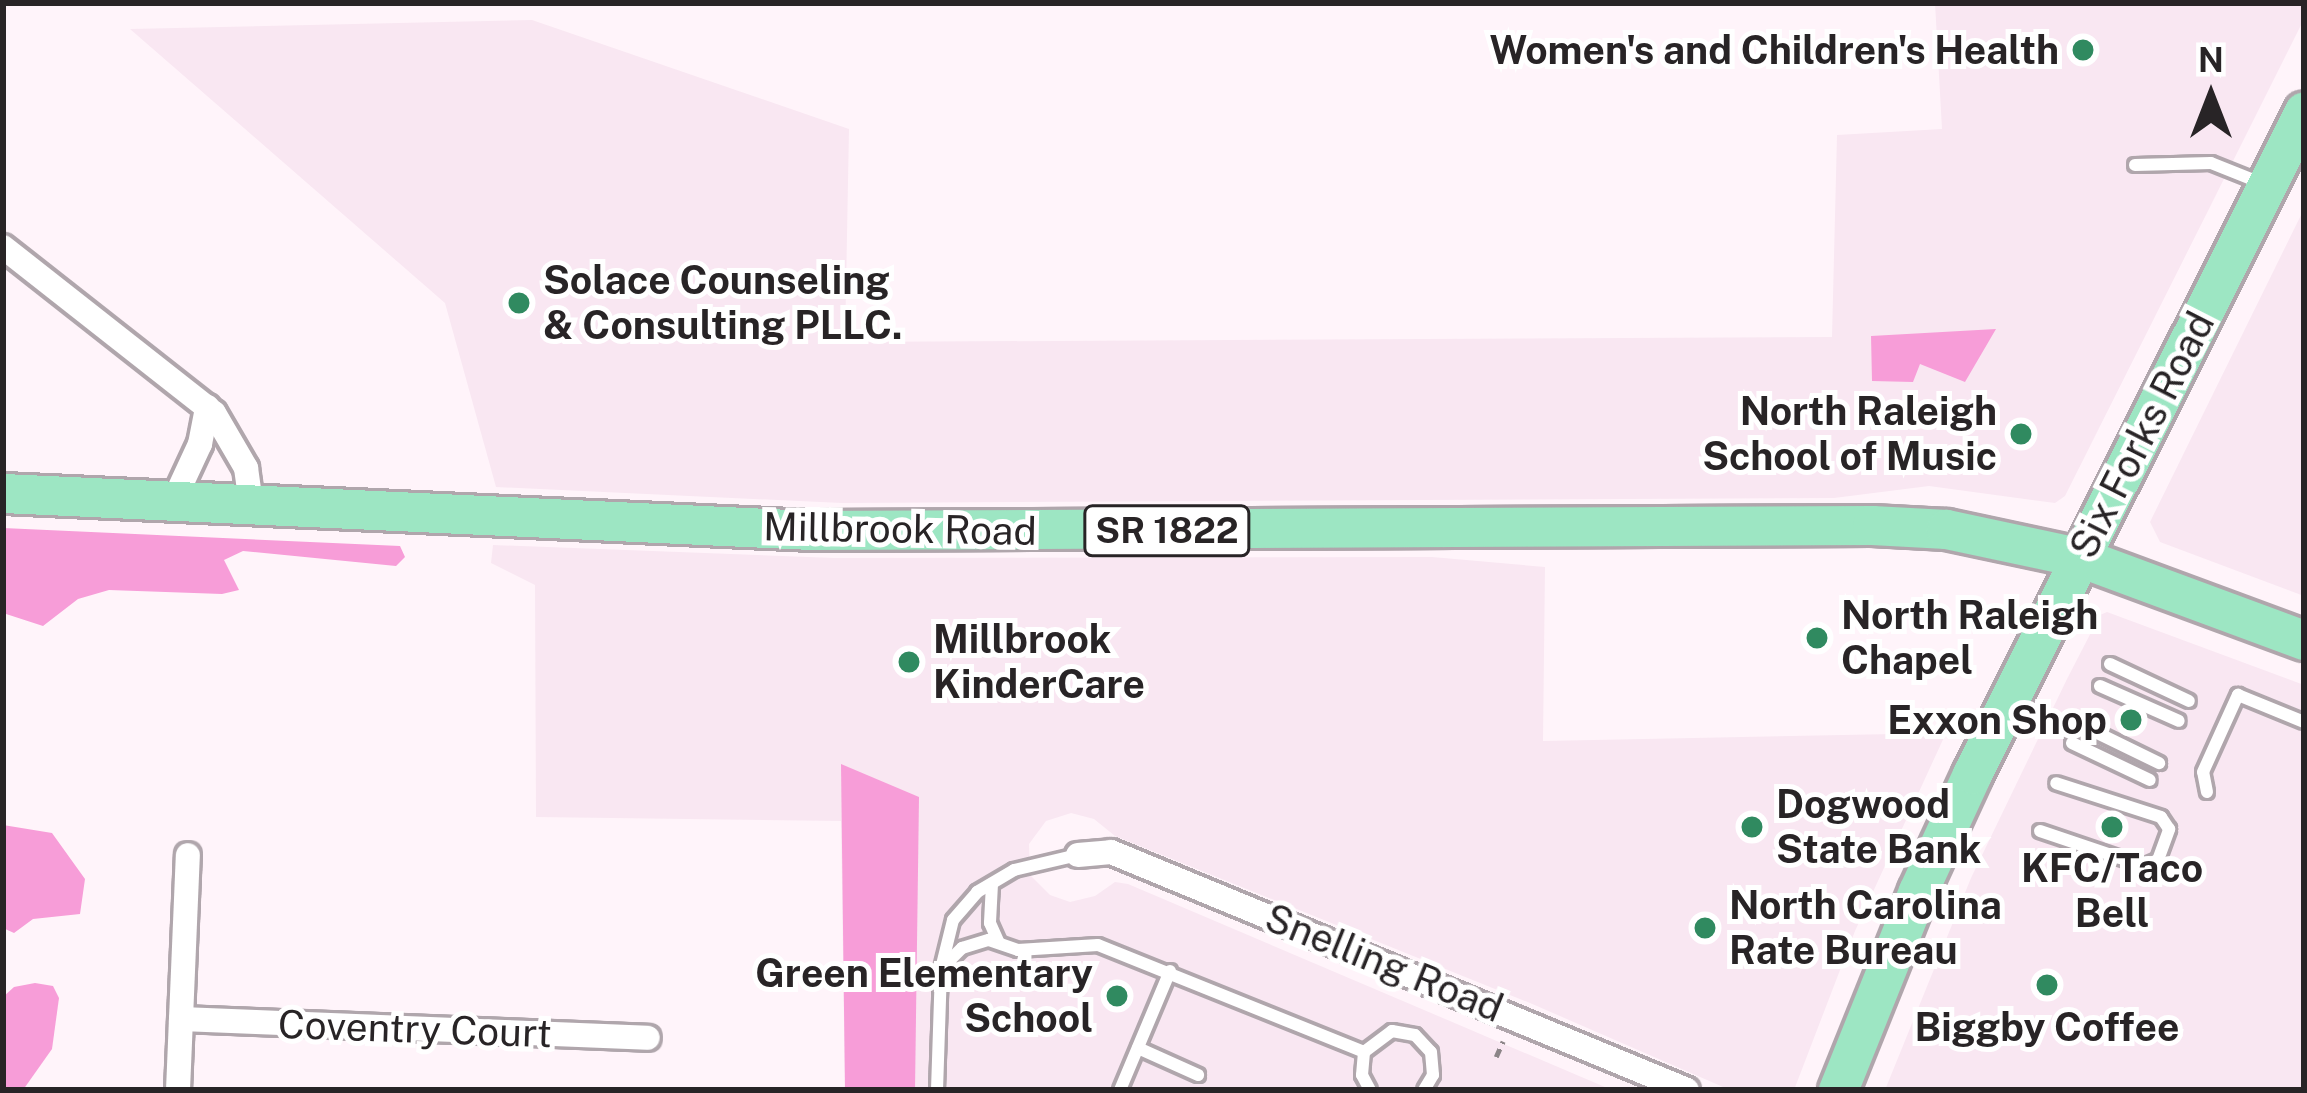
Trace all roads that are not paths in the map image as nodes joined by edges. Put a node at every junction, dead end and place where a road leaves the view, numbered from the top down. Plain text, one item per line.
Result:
1 (2304, 111) edge
2 (2135, 165) dead end
3 (2267, 186) junction
4 (3, 247) edge
5 (207, 407) junction
6 (3, 493) edge
7 (174, 500) junction
8 (250, 502) junction
9 (2081, 558) junction
10 (2304, 640) edge
11 (2110, 664) dead end
12 (2100, 686) dead end
13 (2189, 701) dead end
14 (2179, 721) dead end
15 (2304, 722) edge
16 (2081, 725) dead end
17 (2072, 743) dead end
18 (2159, 763) dead end
19 (2150, 779) dead end
20 (2056, 783) dead end
21 (2207, 792) dead end
22 (2040, 831) dead end
23 (188, 855) dead end
24 (1078, 855) joint
25 (992, 884) junction
26 (998, 941) junction
27 (941, 969) junction
28 (1170, 971) junction
29 (181, 1019) junction
30 (648, 1038) dead end
31 (1138, 1048) junction
32 (1364, 1052) junction
33 (1198, 1075) dead end
34 (178, 1090) edge
35 (937, 1090) edge
36 (1120, 1090) edge
37 (1370, 1090) edge
38 (1424, 1090) edge
39 (1687, 1090) edge
40 (1838, 1090) edge

1 - 3 main road, Six Forks Road
2 - 3 lane
3 - 9 main road, Six Forks Road
4 - 5 street
5 - 7 street
5 - 8 street
6 - 7 main road, Millbrook Road / SR 1822
7 - 8 main road, Millbrook Road / SR 1822
8 - 9 main road, Millbrook Road / SR 1822
9 - 10 main road, Millbrook Road
9 - 40 main road, Six Forks Road
11 - 13 lane
12 - 14 lane
15 - 21 lane
16 - 18 lane
17 - 19 lane
20 - 22 lane
23 - 29 street
24 - 25 lane
24 - 39 street, Snelling Road
25 - 26 lane
25 - 27 lane
26 - 27 lane
26 - 28 lane
27 - 35 lane
28 - 31 lane
28 - 32 lane
29 - 30 street, Coventry Court
29 - 34 street
31 - 33 lane
31 - 36 lane
32 - 37 lane
32 - 38 lane

